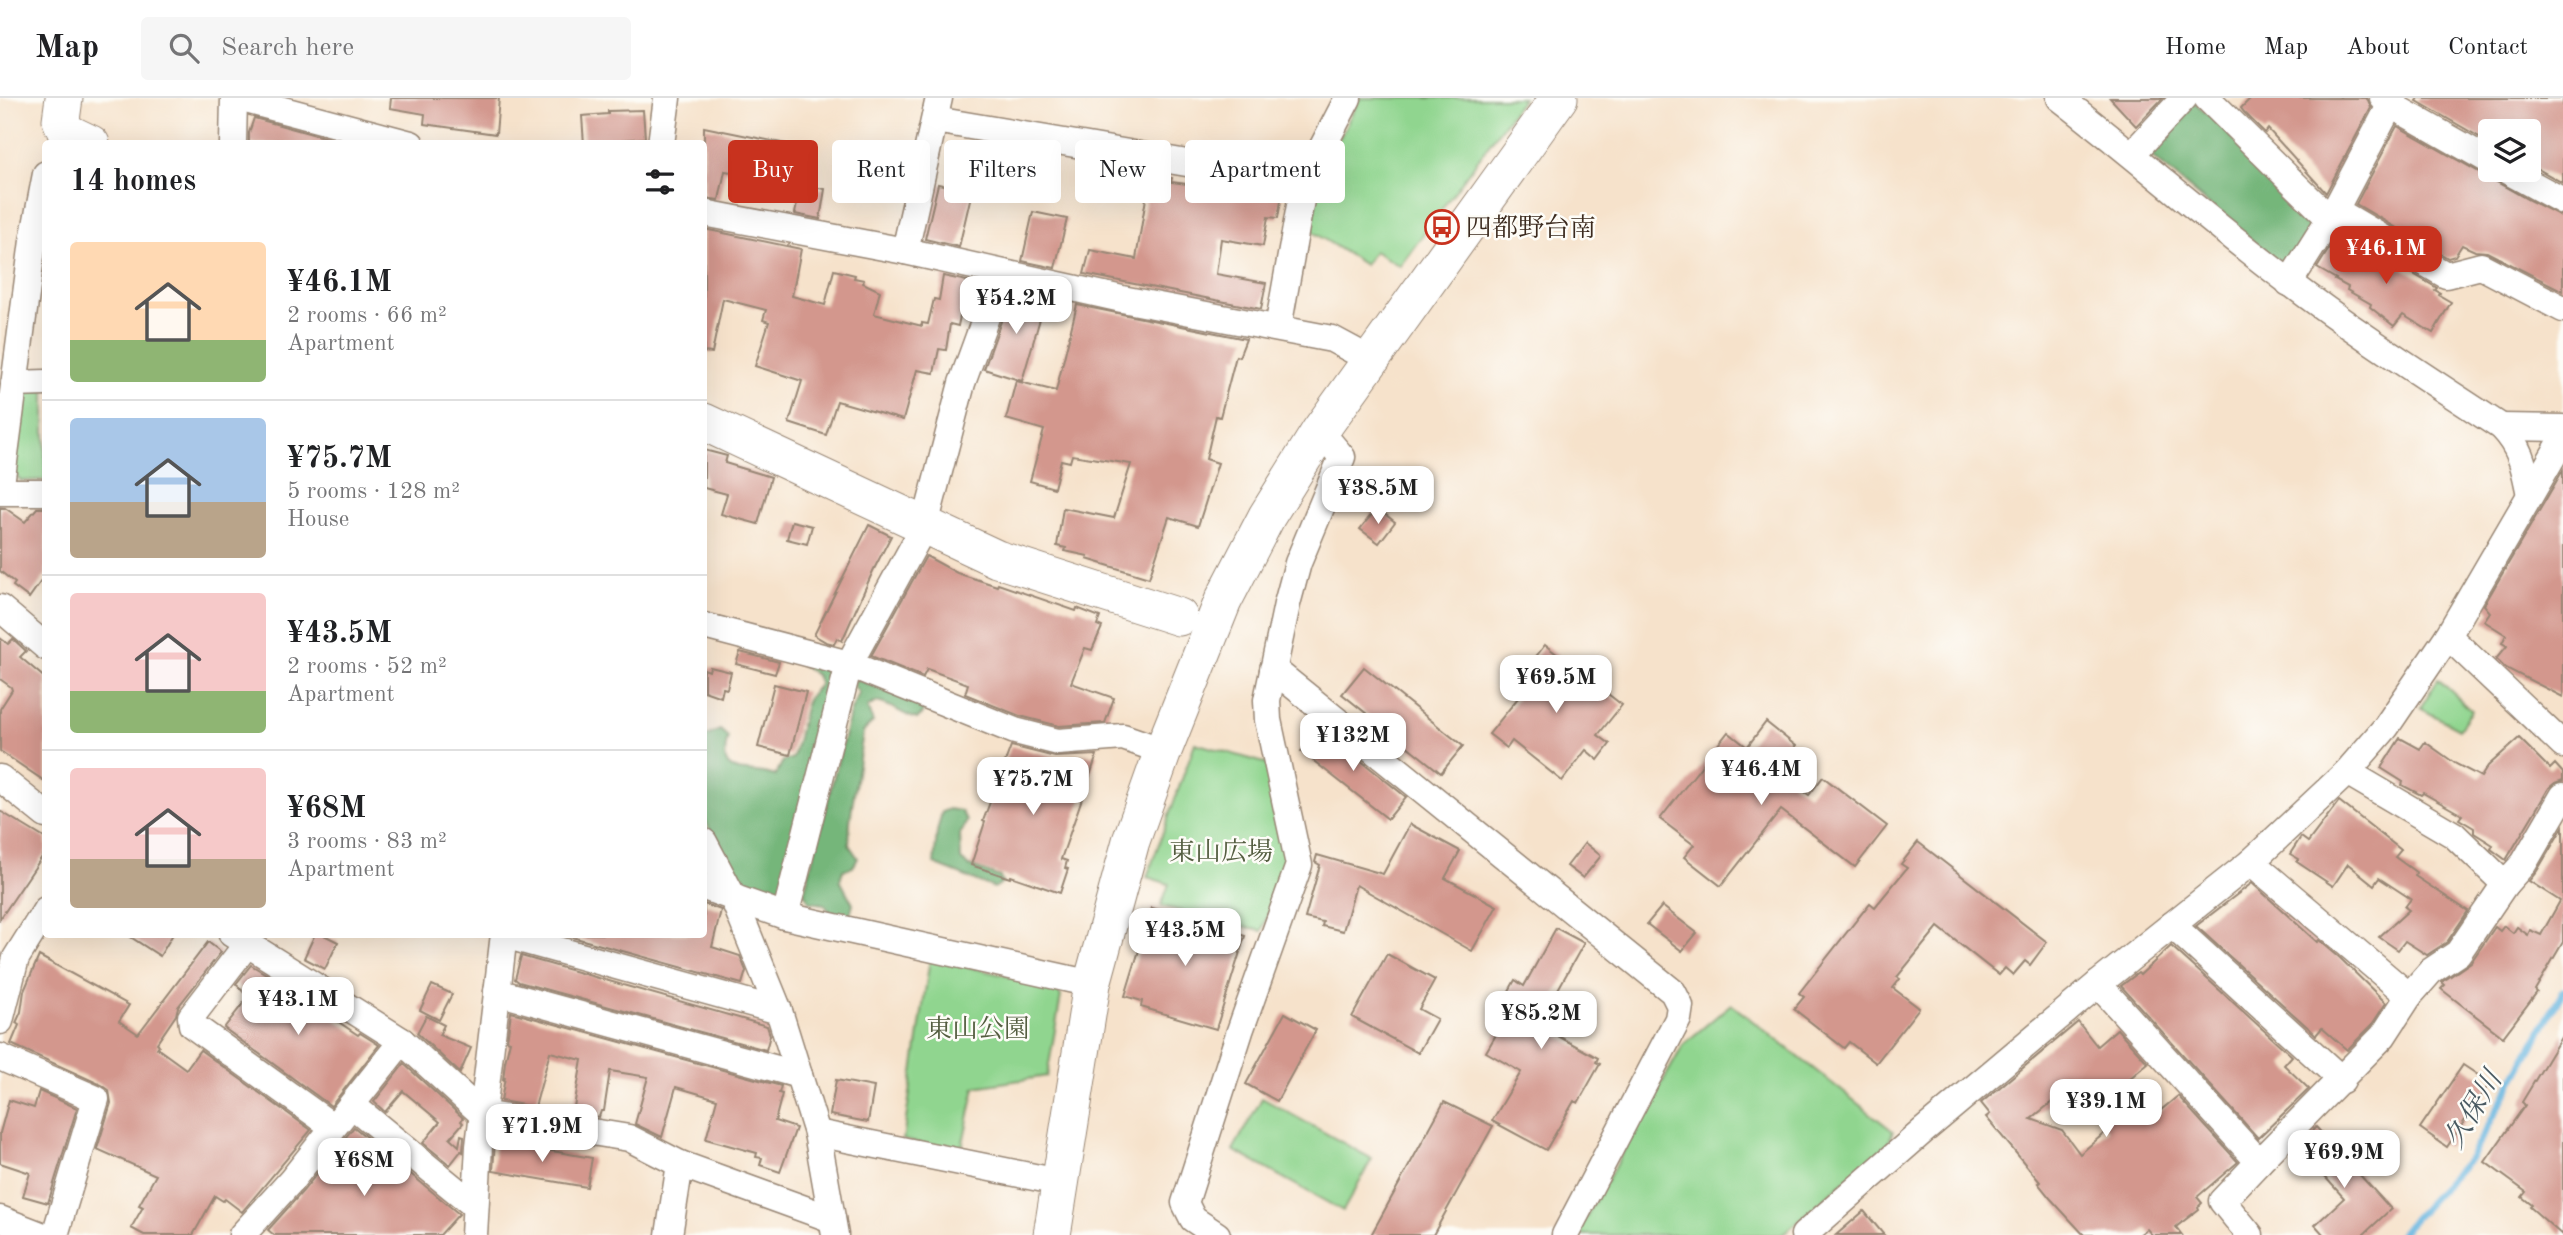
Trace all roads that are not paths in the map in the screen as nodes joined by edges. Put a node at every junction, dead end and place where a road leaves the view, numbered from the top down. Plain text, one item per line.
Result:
1 (236, 98) edge
2 (667, 98) edge
3 (1348, 98) edge
4 (1559, 98) edge
5 (2060, 98) edge
6 (2184, 98) edge
7 (2389, 100) edge
8 (2223, 104) edge
9 (937, 109) edge
10 (233, 140) edge
11 (396, 140) edge
12 (662, 140) edge
13 (1326, 140) edge
14 (2133, 153) junction
15 (2478, 154) edge
16 (1185, 159) edge
17 (2530, 182) edge
18 (2563, 199) edge
19 (1300, 203) edge
20 (42, 213) edge
21 (707, 214) edge
22 (2332, 214) junction
23 (39, 242) edge
24 (905, 251) junction
25 (1002, 273) junction
26 (2290, 283) junction
27 (2563, 309) edge
28 (1278, 328) junction
29 (1371, 360) junction
30 (42, 383) edge
31 (15, 384) junction
32 (707, 423) edge
33 (2501, 427) junction
34 (2563, 428) edge
35 (1320, 430) junction
36 (2563, 439) edge
37 (0, 492) edge
38 (42, 492) edge
39 (2530, 495) junction
40 (925, 525) junction
41 (0, 608) edge
42 (1179, 617) dead end
43 (707, 627) edge
44 (2448, 636) junction
45 (42, 644) edge
46 (849, 664) junction
47 (1273, 669) junction
48 (2563, 745) edge
49 (1163, 751) junction
50 (2347, 772) junction
51 (0, 778) edge
52 (2563, 796) edge
53 (42, 811) edge
54 (707, 848) edge
55 (2251, 862) junction
56 (2505, 884) junction
57 (707, 888) edge
58 (732, 895) junction
59 (42, 916) edge
60 (785, 916) junction
61 (2172, 925) junction
62 (504, 938) edge
63 (515, 938) edge
64 (239, 939) edge
65 (1092, 984) junction
66 (2098, 984) junction
67 (497, 992) junction
68 (2409, 996) junction
69 (779, 1011) junction
70 (0, 1021) edge
71 (402, 1041) junction
72 (0, 1058) edge
73 (799, 1075) junction
74 (2342, 1080) junction
75 (352, 1105) junction
76 (482, 1114) junction
77 (332, 1126) junction
78 (817, 1133) junction
79 (2259, 1162) junction
80 (680, 1164) junction
81 (1059, 1182) junction
82 (475, 1206) junction
83 (0, 1219) edge
84 (834, 1227) edge
85 (41, 1235) edge
86 (55, 1235) edge
87 (242, 1235) edge
88 (474, 1235) edge
89 (668, 1235) edge
90 (1052, 1235) edge
91 (1217, 1235) edge
92 (1565, 1235) edge
93 (1804, 1235) edge
94 (2250, 1235) edge

1 - 10 street
1 - 11 street
2 - 12 street
3 - 13 street
4 - 29 street
5 - 14 street
6 - 14 street
7 - 15 street
7 - 22 street
8 - 22 street
9 - 16 street
9 - 24 street
14 - 26 street
17 - 18 street
19 - 28 street
20 - 23 street
21 - 24 street
22 - 26 street
22 - 27 street
23 - 31 street
24 - 25 street
25 - 28 street
25 - 40 street
26 - 33 street
28 - 29 street
29 - 35 street
30 - 31 street
31 - 37 street
32 - 40 street
33 - 34 street
33 - 39 street
35 - 47 street
35 - 49 street
36 - 39 street
37 - 38 street
39 - 44 street
40 - 42 street
40 - 46 street
41 - 45 street
43 - 46 street
44 - 48 street
44 - 50 street
46 - 49 street
46 - 60 street
47 - 91 street
47 - 92 street
49 - 65 street
50 - 55 street
50 - 56 street
51 - 53 street
52 - 56 street
54 - 58 street
55 - 61 street
55 - 68 street
56 - 68 street
57 - 58 street
58 - 60 street
58 - 69 street
59 - 70 street
60 - 65 street
61 - 66 street
61 - 74 street
62 - 67 street
63 - 69 street
64 - 71 street
64 - 77 street
65 - 81 street
66 - 79 street
66 - 93 street
67 - 73 street
67 - 76 street
68 - 74 street
69 - 73 street
71 - 75 street
71 - 76 street
72 - 86 street
73 - 78 street
74 - 79 street
75 - 77 street
75 - 82 street
76 - 80 street
76 - 82 street
77 - 87 street
78 - 81 street
78 - 84 street
79 - 94 street
80 - 84 street
80 - 89 street
81 - 90 street
82 - 88 street
83 - 85 street

